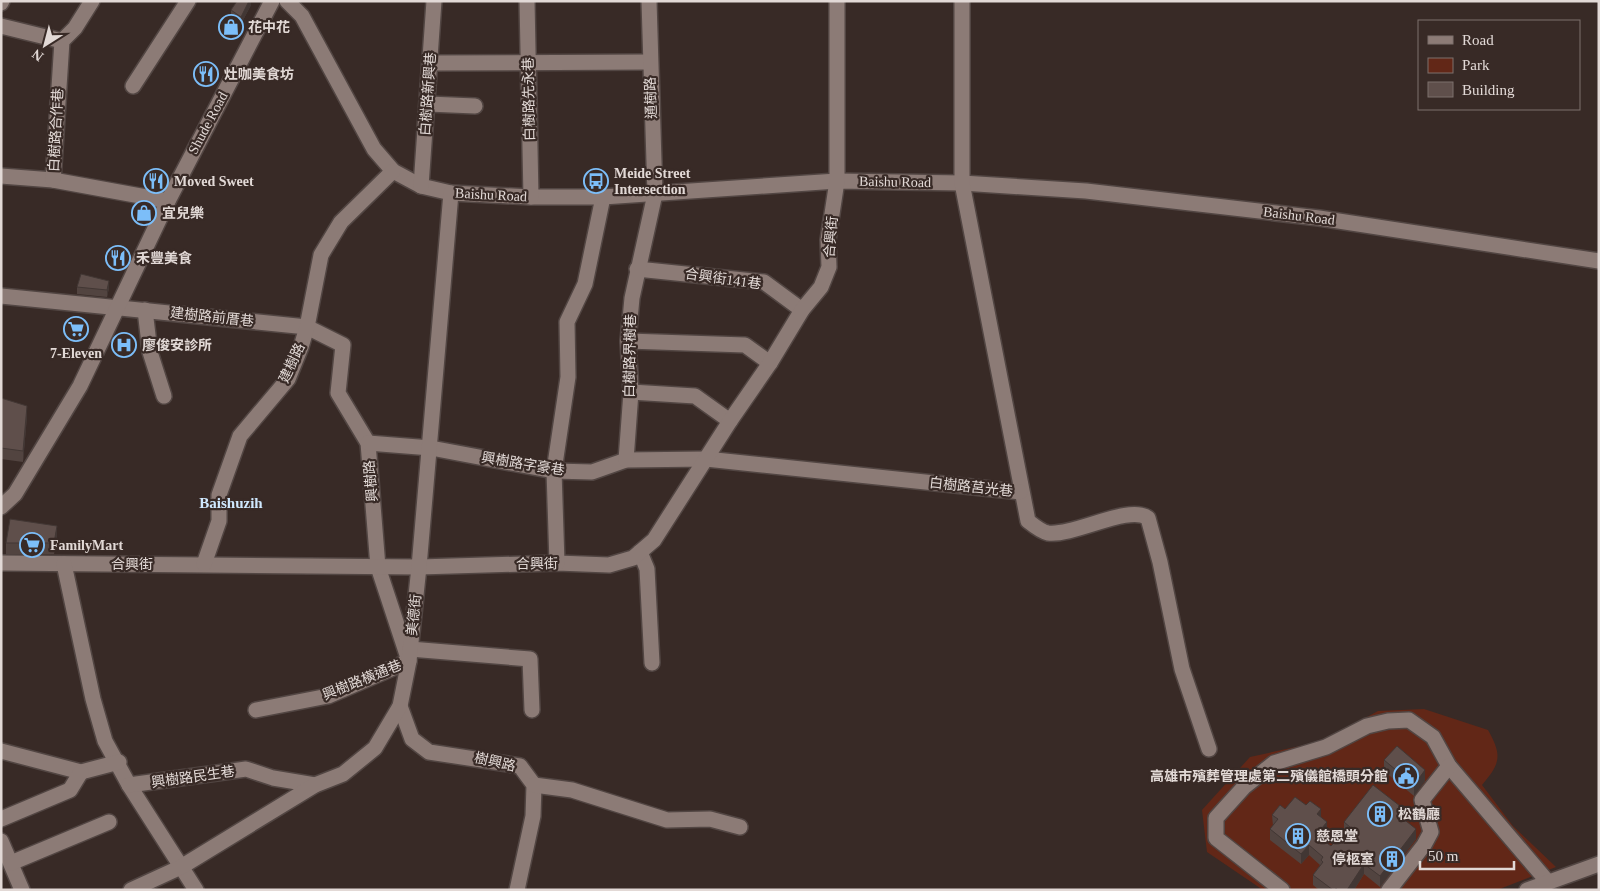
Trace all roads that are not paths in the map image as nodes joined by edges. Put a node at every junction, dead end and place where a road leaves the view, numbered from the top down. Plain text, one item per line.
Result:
1 (92, 1) edge
2 (188, 1) edge
3 (272, 1) edge
4 (287, 1) edge
5 (434, 1) edge
6 (527, 1) edge
7 (649, 1) edge
8 (837, 1) edge
9 (962, 1) edge
10 (1, 26) edge
11 (62, 41) junction
12 (528, 62) junction
13 (650, 62) junction
14 (430, 63) junction
15 (134, 86) dead end
16 (428, 104) junction
17 (474, 106) dead end
18 (393, 171) junction
19 (1, 176) edge
20 (53, 180) junction
21 (838, 182) junction
22 (962, 183) junction
23 (421, 186) junction
24 (451, 193) junction
25 (655, 194) junction
26 (531, 197) junction
27 (603, 197) junction
28 (168, 201) junction
29 (1599, 261) edge
30 (637, 269) junction
31 (1, 296) edge
32 (116, 308) junction
33 (145, 310) junction
34 (802, 310) junction
35 (307, 327) junction
36 (628, 341) junction
37 (770, 363) junction
38 (630, 392) junction
39 (164, 396) dead end
40 (730, 421) junction
41 (368, 443) junction
42 (431, 448) junction
43 (706, 459) junction
44 (626, 460) junction
45 (554, 471) junction
46 (1020, 492) junction
47 (1, 507) edge
48 (640, 552) junction
49 (1, 563) edge
50 (557, 563) junction
51 (64, 564) junction
52 (204, 564) junction
53 (378, 567) junction
54 (419, 567) junction
55 (409, 655) junction
56 (652, 663) dead end
57 (400, 706) junction
58 (256, 710) dead end
59 (532, 710) dead end
60 (1209, 749) dead end
61 (1, 751) edge
62 (119, 762) junction
63 (1449, 766) junction
64 (81, 772) junction
65 (315, 784) junction
66 (129, 785) junction
67 (534, 785) junction
68 (1, 819) edge
69 (109, 822) dead end
70 (740, 826) dead end
71 (1, 841) edge
72 (11, 863) junction
73 (1599, 864) edge
74 (180, 866) junction
75 (1548, 882) junction
76 (22, 890) edge
77 (131, 890) edge
78 (196, 890) edge
79 (517, 890) edge
80 (1282, 890) edge
81 (1389, 890) edge
82 (1527, 890) edge

1 - 11 street
2 - 15 street
3 - 28 street, Shude Road
4 - 18 street, Baishu Road
5 - 14 street, 白樹路新興巷
6 - 12 street, 白樹路先永巷
7 - 13 street, 通樹路
8 - 21 street, 合興街
9 - 22 street
10 - 11 street
11 - 20 street, 白樹路合作巷
12 - 13 street
12 - 14 street
12 - 26 street, 白樹路先永巷
13 - 25 street, 通樹路
14 - 16 street, 白樹路新興巷
16 - 17 street
16 - 23 street, 白樹路新興巷
18 - 23 street, Baishu Road
18 - 35 street, 建樹路
19 - 20 street
20 - 28 street
21 - 22 street, Baishu Road
21 - 25 street, Baishu Road
21 - 34 street, 合興街
22 - 29 street, Baishu Road
22 - 46 street
23 - 24 street, Baishu Road
24 - 26 street, Baishu Road
24 - 42 street, 美德街
25 - 27 street, Baishu Road
25 - 30 street, 白樹路界樹巷
26 - 27 street, Baishu Road
27 - 45 street
28 - 32 street, Shude Road
30 - 34 street, 合興街141巷
30 - 36 street, 白樹路界樹巷
31 - 32 street, 建樹路前厝巷
32 - 33 street, 建樹路前厝巷
32 - 47 street, Shude Road
33 - 35 street, 建樹路前厝巷
33 - 39 street
34 - 37 street, 合興街
35 - 41 street, 興樹路
35 - 52 street, 建樹路
36 - 37 street
36 - 38 street, 白樹路界樹巷
37 - 40 street, 合興街
38 - 40 street
38 - 44 street, 白樹路界樹巷
40 - 43 street, 合興街
41 - 42 street, 興樹路字豪巷
41 - 53 street, 興樹路
42 - 45 street, 興樹路字豪巷
42 - 54 street, 美德街
43 - 44 street, 興樹路字豪巷
43 - 46 street, 白樹路莒光巷
43 - 48 street, 合興街
44 - 45 street, 興樹路字豪巷
45 - 50 street
46 - 60 street, 白樹路莒光巷
48 - 50 street, 合興街
48 - 56 street
49 - 51 street, 合興街
50 - 54 street, 合興街
51 - 52 street, 合興街
51 - 62 street
52 - 53 street, 合興街
53 - 54 street, 合興街
53 - 55 street, 興樹路
54 - 55 street, 美德街
55 - 57 street, 美德街
55 - 58 street, 興樹路橫通巷
55 - 59 street
57 - 65 street, 美德街
57 - 67 street, 樹興路
61 - 64 street
62 - 64 street
62 - 66 street
63 - 75 street
63 - 80 street
63 - 81 street
64 - 68 street
65 - 66 street, 興樹路民生巷
65 - 74 street, 美德街
66 - 74 street
67 - 70 street
67 - 79 street
69 - 72 street
71 - 72 street
72 - 76 street
73 - 75 street
74 - 77 street, 美德街
74 - 78 street
75 - 82 street

